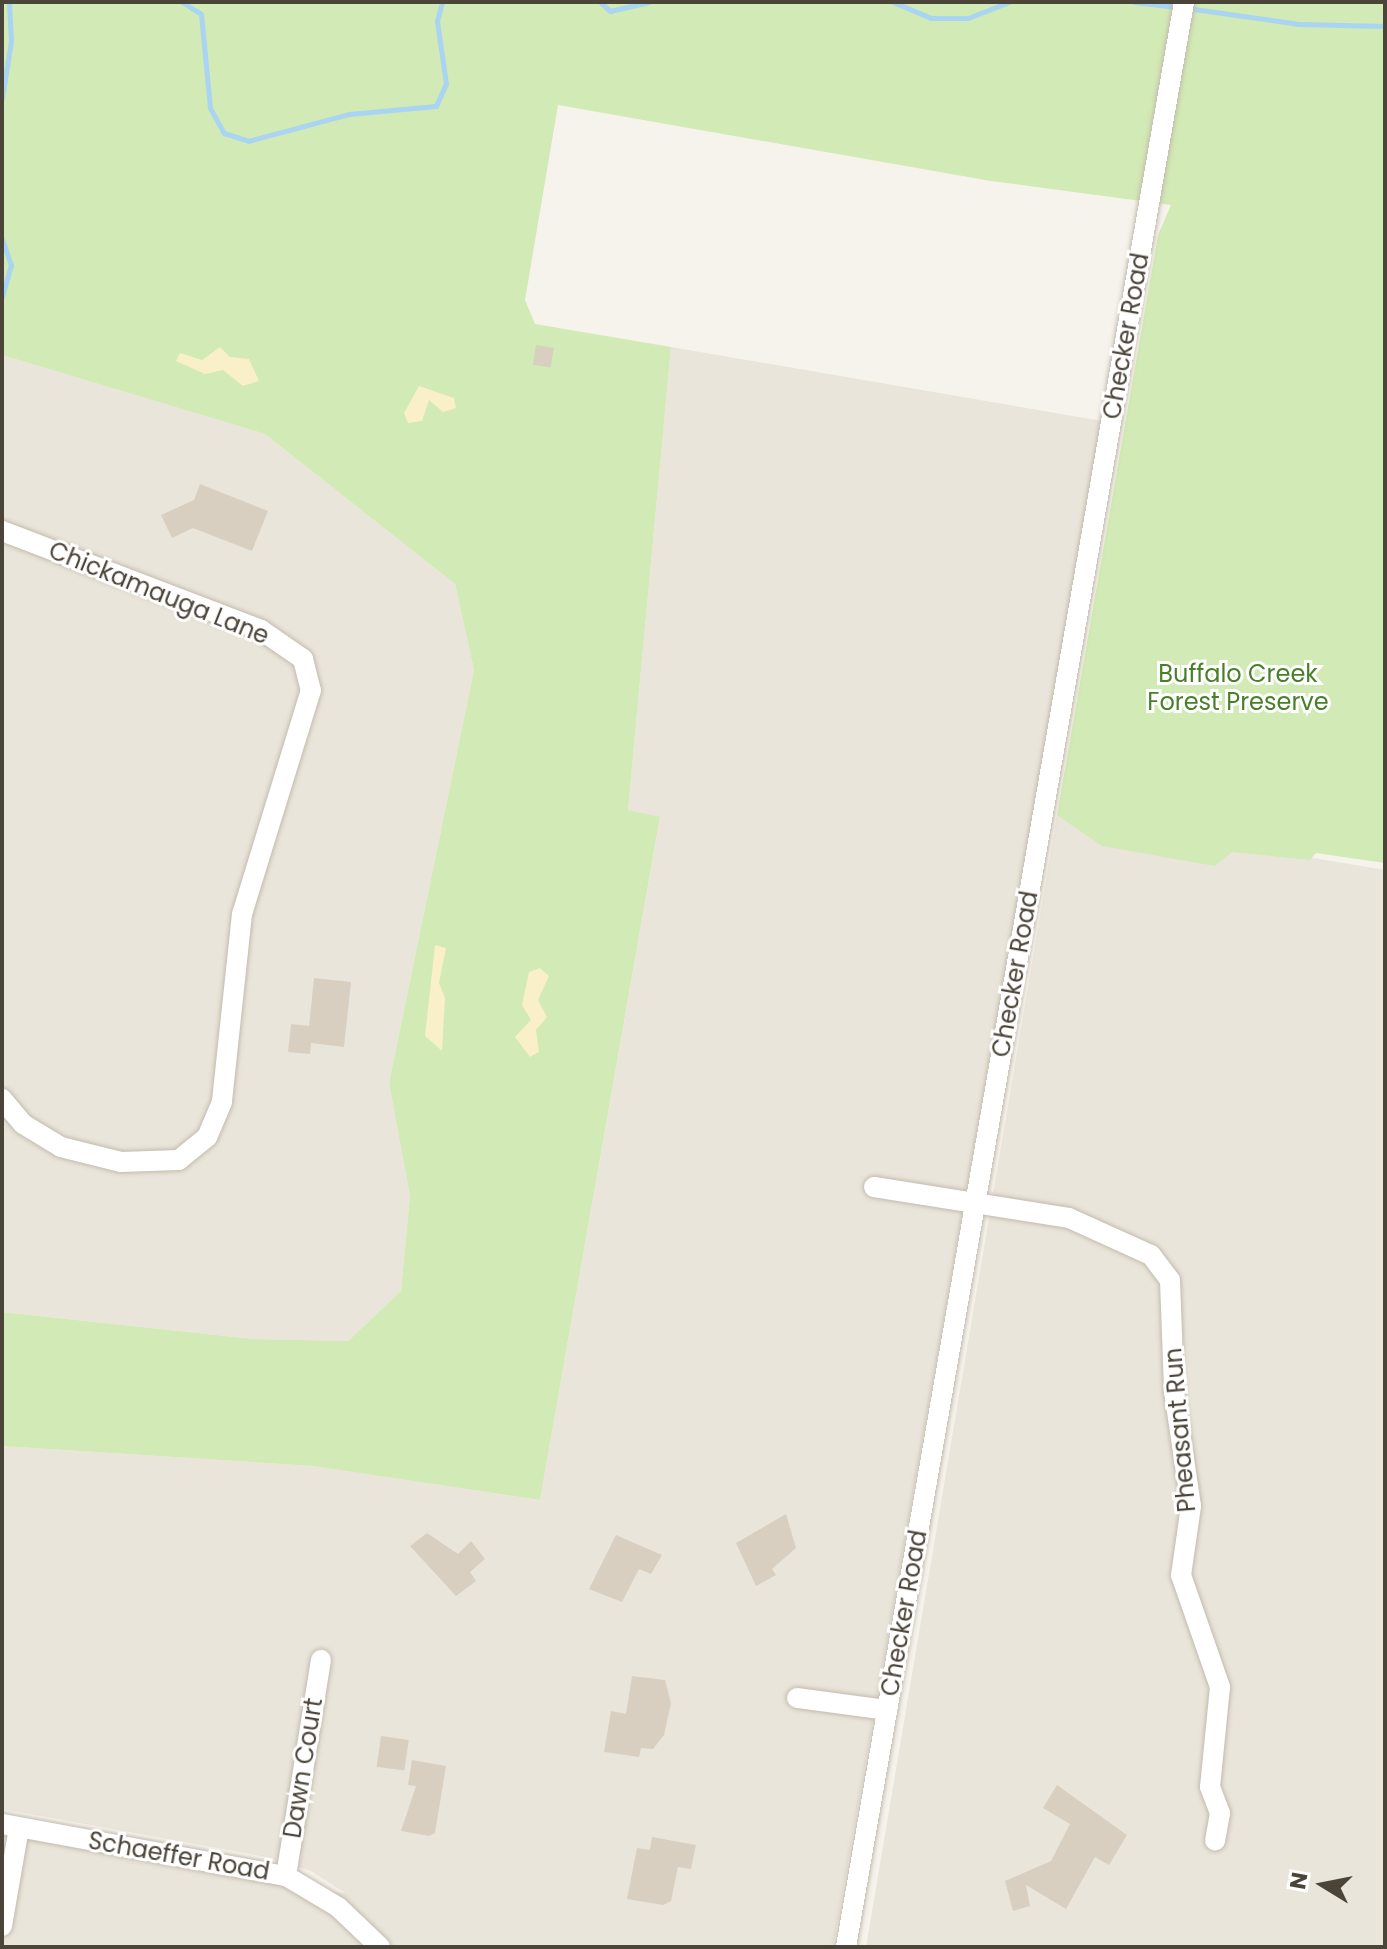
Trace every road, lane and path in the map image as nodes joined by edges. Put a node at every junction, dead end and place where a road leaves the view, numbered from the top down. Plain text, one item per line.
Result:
1 (1184, 2) edge
2 (2, 531) edge
3 (2, 1099) edge
4 (874, 1187) dead end
5 (975, 1203) junction
6 (321, 1660) dead end
7 (797, 1698) dead end
8 (887, 1710) junction
9 (11, 1826) edge
10 (1215, 1841) dead end
11 (286, 1876) junction
12 (2, 1926) edge
13 (380, 1947) edge
14 (846, 1947) edge

1 - 5 street, Checker Road
2 - 3 street, Chickamauga Lane
4 - 5 street, Pheasant Run
5 - 8 street, Checker Road
5 - 10 street, Pheasant Run
6 - 11 street, Dawn Court
7 - 8 street
8 - 14 street, Checker Road
9 - 11 street, Schaeffer Road
9 - 12 street
11 - 13 street, Schaeffer Road

